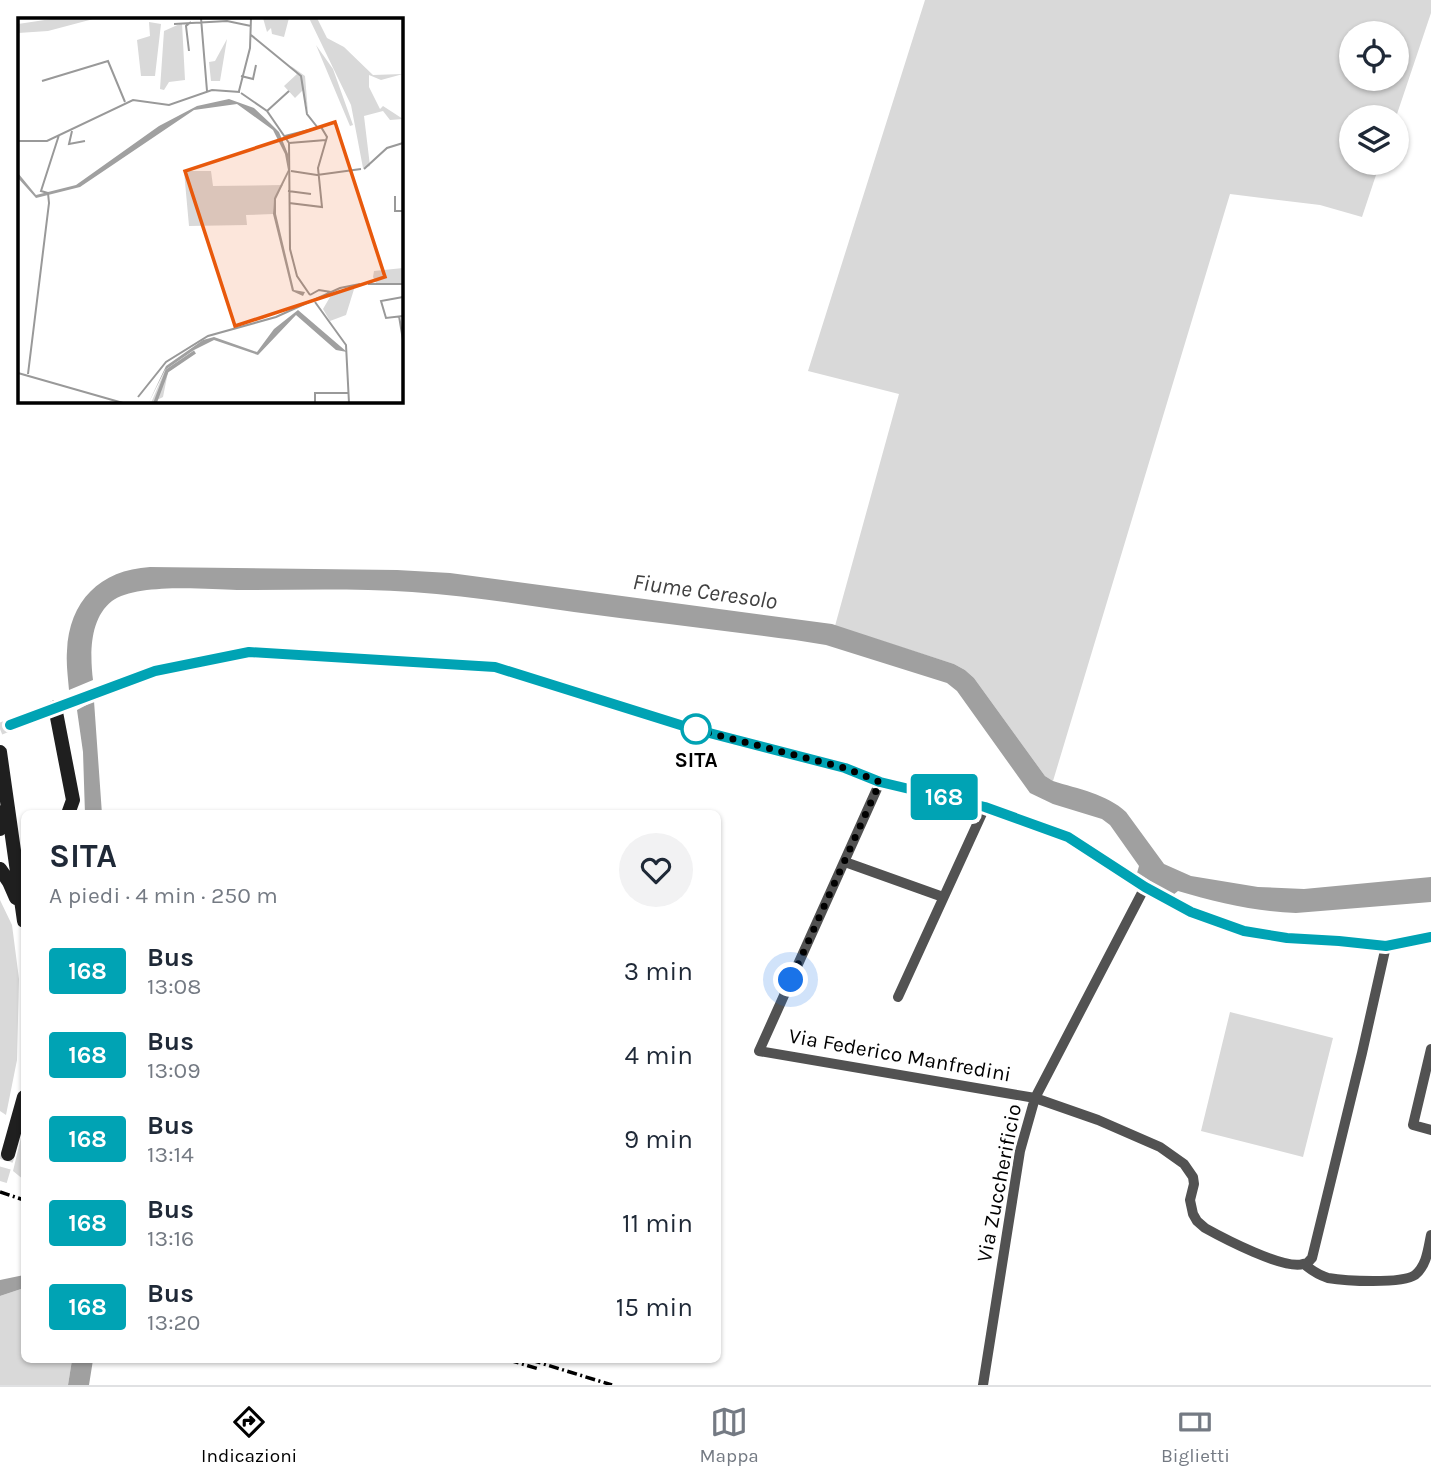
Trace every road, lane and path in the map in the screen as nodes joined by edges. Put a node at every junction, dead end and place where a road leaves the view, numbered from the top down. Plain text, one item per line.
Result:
1 (55, 707) junction
2 (10, 725) tunnel mouth
3 (0, 752) edge
4 (880, 782) junction
5 (9, 803) junction
6 (985, 807) junction
7 (69, 810) edge
8 (21, 816) edge
9 (0, 829) edge
10 (845, 862) junction
11 (0, 869) edge
12 (1145, 887) junction
13 (21, 897) edge
14 (943, 897) junction
15 (21, 913) edge
16 (1431, 937) edge
17 (1386, 946) junction
18 (898, 997) dead end
19 (1431, 1049) edge
20 (1035, 1098) junction
21 (21, 1108) edge
22 (1431, 1130) edge
23 (8, 1154) tunnel mouth
24 (1431, 1235) edge
25 (1304, 1264) junction
26 (983, 1385) edge

1 - 2 street
1 - 4 street
1 - 7 main road
3 - 5 main road
4 - 6 street
4 - 10 street, Via Federico Manfredini
5 - 8 main road
5 - 9 main road
5 - 13 main road
6 - 12 street
6 - 14 street
10 - 14 street
10 - 20 street, Via Federico Manfredini
11 - 15 main road
12 - 17 street
12 - 20 street, Via Zuccherificio
14 - 18 street
16 - 17 street
17 - 25 street
19 - 22 street
20 - 25 street, Via Federico Manfredini
20 - 26 street, Via Zuccherificio
21 - 23 main road
24 - 25 street

